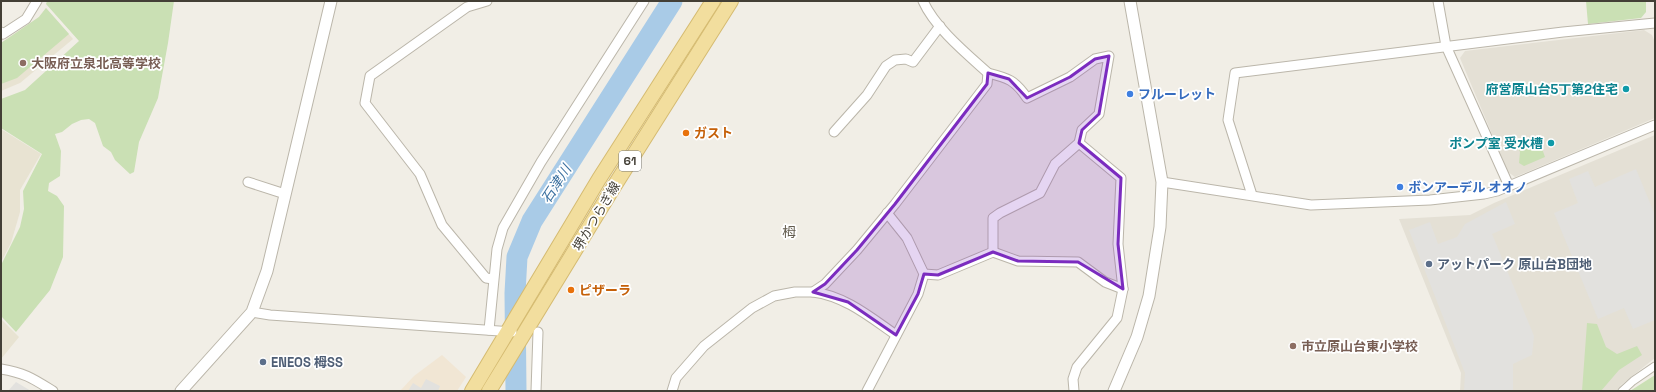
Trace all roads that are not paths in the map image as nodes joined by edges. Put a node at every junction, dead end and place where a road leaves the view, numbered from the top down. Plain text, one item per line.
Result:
1 (38, 1) edge
2 (331, 1) edge
3 (487, 1) edge
4 (644, 1) edge
5 (713, 1) edge
6 (731, 1) edge
7 (923, 1) edge
8 (1130, 1) edge
9 (1438, 1) edge
10 (1655, 23) edge
11 (940, 26) junction
12 (2, 34) edge
13 (1446, 46) junction
14 (988, 73) junction
15 (1655, 125) edge
16 (834, 132) dead end
17 (1079, 142) junction
18 (248, 182) dead end
19 (1162, 182) junction
20 (1509, 186) junction
21 (285, 194) junction
22 (1252, 195) junction
23 (887, 214) junction
24 (993, 252) junction
25 (924, 274) junction
26 (493, 279) junction
27 (1123, 290) junction
28 (813, 292) junction
29 (252, 312) junction
30 (532, 329) junction
31 (498, 331) junction
32 (896, 335) junction
33 (1655, 366) edge
34 (1, 369) edge
35 (53, 391) edge
36 (181, 391) edge
37 (472, 391) edge
38 (489, 391) edge
39 (536, 391) edge
40 (672, 391) edge
41 (867, 391) edge
42 (1074, 391) edge
43 (1114, 391) edge
44 (1622, 391) edge

1 - 12 street
2 - 21 street
3 - 26 street
4 - 26 street
5 - 31 main road, 堺かつらぎ線 / 61
6 - 30 main road, 堺かつらぎ線 / 61
7 - 11 street
8 - 19 street
9 - 13 street
10 - 13 street
11 - 14 street
11 - 16 street
13 - 20 street
13 - 22 street
14 - 17 street
14 - 23 street
15 - 20 street
17 - 24 street
17 - 27 street
18 - 21 street
19 - 22 street
19 - 43 street
20 - 22 street
21 - 29 street
23 - 25 street
23 - 28 street
24 - 25 street
24 - 27 street
25 - 32 street
26 - 31 street
27 - 42 street
28 - 32 street
28 - 40 street
29 - 31 street
29 - 36 street
30 - 31 street
30 - 38 main road, 堺かつらぎ線 / 61
30 - 39 street
31 - 37 main road, 堺かつらぎ線 / 61
32 - 41 street
33 - 44 street
34 - 35 street

